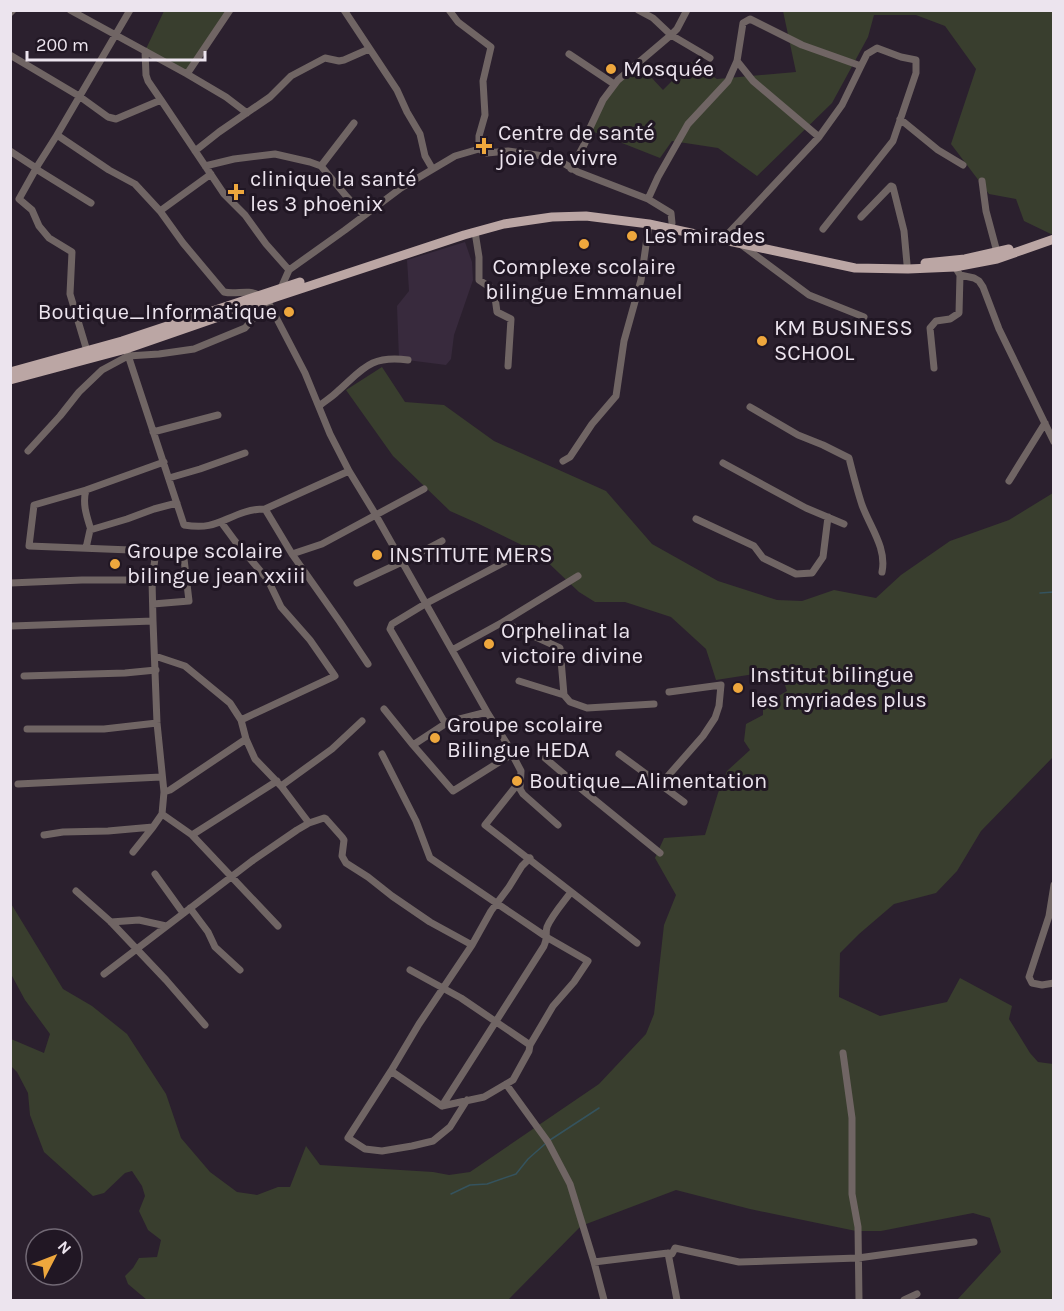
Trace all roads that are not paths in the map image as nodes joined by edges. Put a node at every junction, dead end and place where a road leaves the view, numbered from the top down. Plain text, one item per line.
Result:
1 (70, 10) edge
2 (130, 10) edge
3 (230, 10) edge
4 (344, 10) edge
5 (638, 10) edge
6 (687, 10) edge
7 (450, 11) edge
8 (115, 35) junction
9 (671, 35) junction
10 (369, 49) junction
11 (146, 51) junction
12 (569, 54) dead end
13 (10, 55) edge
14 (710, 58) dead end
15 (737, 61) junction
16 (861, 66) junction
17 (187, 74) junction
18 (614, 84) junction
19 (79, 96) junction
20 (161, 100) junction
21 (247, 112) junction
22 (900, 119) junction
23 (354, 123) dead end
24 (57, 135) junction
25 (819, 137) junction
26 (479, 149) junction
27 (10, 151) edge
28 (195, 151) junction
29 (963, 165) dead end
30 (205, 166) junction
31 (321, 166) junction
32 (36, 168) junction
33 (432, 168) junction
34 (572, 169) junction
35 (211, 174) junction
36 (982, 181) dead end
37 (10, 199) edge
38 (20, 199) junction
39 (648, 199) junction
40 (91, 203) dead end
41 (160, 212) junction
42 (364, 215) junction
43 (861, 217) dead end
44 (672, 223) junction
45 (649, 224) junction
46 (823, 230) dead end
47 (475, 232) junction
48 (1053, 233) edge
49 (726, 236) junction
50 (1053, 239) edge
51 (741, 244) junction
52 (770, 248) junction
53 (997, 252) junction
54 (907, 264) junction
55 (289, 270) junction
56 (957, 271) junction
57 (281, 288) junction
58 (263, 297) junction
59 (251, 305) junction
60 (864, 317) dead end
61 (87, 351) junction
62 (127, 353) junction
63 (408, 360) dead end
64 (508, 366) dead end
65 (934, 368) dead end
66 (10, 372) edge
67 (10, 380) edge
68 (319, 406) junction
69 (750, 407) dead end
70 (218, 415) dead end
71 (1045, 423) junction
72 (153, 432) junction
73 (1053, 442) edge
74 (28, 451) dead end
75 (245, 453) dead end
76 (563, 460) dead end
77 (164, 462) junction
78 (723, 463) dead end
79 (349, 471) junction
80 (169, 478) junction
81 (1009, 481) dead end
82 (424, 489) dead end
83 (86, 490) junction
84 (177, 502) junction
85 (265, 509) junction
86 (376, 515) junction
87 (828, 517) junction
88 (696, 519) dead end
89 (221, 522) junction
90 (844, 524) dead end
91 (91, 530) junction
92 (442, 541) dead end
93 (86, 548) junction
94 (292, 554) junction
95 (518, 555) dead end
96 (184, 559) dead end
97 (402, 562) junction
98 (882, 572) dead end
99 (578, 576) dead end
100 (152, 580) junction
101 (10, 583) edge
102 (357, 583) dead end
103 (153, 604) junction
104 (425, 604) junction
105 (153, 621) junction
106 (503, 622) junction
107 (12, 626) dead end
108 (452, 650) junction
109 (155, 656) junction
110 (368, 664) dead end
111 (156, 670) junction
112 (24, 676) dead end
113 (519, 681) dead end
114 (669, 693) dead end
115 (564, 695) junction
116 (654, 704) dead end
117 (384, 709) dead end
118 (487, 712) junction
119 (241, 720) junction
120 (362, 721) dead end
121 (157, 723) junction
122 (445, 723) junction
123 (27, 729) dead end
124 (246, 739) junction
125 (413, 745) junction
126 (382, 754) dead end
127 (512, 754) junction
128 (619, 754) dead end
129 (545, 758) dead end
130 (161, 777) junction
131 (520, 781) junction
132 (18, 784) dead end
133 (279, 784) junction
134 (660, 785) junction
135 (164, 792) junction
136 (684, 802) dead end
137 (162, 814) junction
138 (309, 823) junction
139 (558, 825) dead end
140 (153, 827) junction
141 (44, 835) dead end
142 (192, 835) junction
143 (133, 852) dead end
144 (660, 853) dead end
145 (530, 858) junction
146 (155, 874) dead end
147 (231, 876) junction
148 (1053, 885) edge
149 (76, 891) dead end
150 (571, 892) junction
151 (496, 904) junction
152 (186, 910) junction
153 (111, 922) junction
154 (166, 926) junction
155 (278, 926) dead end
156 (548, 938) junction
157 (637, 943) dead end
158 (472, 945) junction
159 (136, 949) junction
160 (240, 970) dead end
161 (410, 970) dead end
162 (104, 974) dead end
163 (1053, 983) edge
164 (444, 988) junction
165 (497, 1021) junction
166 (205, 1025) dead end
167 (530, 1046) junction
168 (843, 1053) dead end
169 (391, 1071) junction
170 (506, 1084) junction
171 (467, 1100) junction
172 (442, 1106) junction
173 (974, 1242) dead end
174 (668, 1253) junction
175 (858, 1258) junction
176 (594, 1262) junction
177 (917, 1294) dead end
178 (604, 1300) edge
179 (677, 1300) edge
180 (859, 1300) edge
181 (904, 1300) edge

1 - 8 street
2 - 8 street
3 - 17 street
4 - 10 street
5 - 9 street
6 - 9 street
7 - 26 street
8 - 11 street
8 - 19 street
9 - 14 street
9 - 18 street
10 - 21 street
10 - 33 street
11 - 17 street
11 - 20 street
12 - 18 street
13 - 19 street
15 - 16 street
15 - 25 street
15 - 39 street
16 - 22 street
16 - 25 street
17 - 21 street
18 - 34 street
19 - 20 street
19 - 24 street
20 - 28 street
21 - 28 street
22 - 29 street
22 - 46 street
23 - 31 street
24 - 32 street
24 - 41 street
25 - 49 street
26 - 33 street
26 - 34 street
27 - 32 street
28 - 30 street
30 - 31 street
30 - 35 street
31 - 42 street
32 - 38 street
32 - 40 street
33 - 42 street
34 - 39 street
35 - 41 street
35 - 55 street
36 - 53 street
37 - 38 street
38 - 61 street
39 - 44 street
41 - 58 street
42 - 55 street
43 - 54 street
44 - 49 main road
44 - 57 main road
45 - 47 main road
45 - 51 main road
45 - 76 street
47 - 58 main road
47 - 64 street
48 - 53 main road
49 - 52 main road
50 - 56 main road
51 - 52 main road
51 - 60 street
52 - 54 main road
52 - 56 main road
53 - 54 main road
55 - 57 street
56 - 65 street
56 - 71 street
57 - 58 main road
58 - 59 main road
58 - 61 main road
58 - 68 street
59 - 62 main road
59 - 62 street
61 - 66 main road
62 - 67 main road
62 - 72 street
62 - 74 street
63 - 68 street
68 - 79 street
69 - 98 street
70 - 72 street
71 - 73 street
71 - 81 street
72 - 77 street
75 - 80 street
77 - 80 street
77 - 83 street
78 - 87 street
79 - 85 street
79 - 86 street
80 - 84 street
82 - 86 street
83 - 91 street
83 - 93 street
84 - 89 street
84 - 91 street
85 - 89 street
85 - 94 street
86 - 94 street
86 - 97 street
87 - 88 street
87 - 90 street
89 - 119 street
91 - 93 street
92 - 97 street
93 - 100 street
94 - 110 street
95 - 104 street
96 - 103 street
97 - 102 street
97 - 104 street
99 - 106 street
100 - 101 street
100 - 103 street
103 - 105 street
104 - 108 street
104 - 122 street
105 - 107 street
105 - 109 street
106 - 108 street
106 - 115 street
108 - 118 street
109 - 111 street
109 - 119 street
111 - 112 street
111 - 121 street
113 - 115 street
114 - 134 street
115 - 116 street
117 - 125 street
118 - 122 street
118 - 127 street
119 - 124 street
120 - 133 street
121 - 123 street
121 - 130 street
122 - 125 street
124 - 133 street
124 - 135 street
125 - 127 street
126 - 151 street
127 - 131 street
128 - 134 street
129 - 144 street
130 - 132 street
130 - 135 street
131 - 139 street
131 - 145 street
133 - 138 street
133 - 142 street
134 - 136 street
135 - 137 street
137 - 140 street
137 - 142 street
138 - 147 street
138 - 158 street
140 - 141 street
140 - 143 street
142 - 147 street
145 - 150 street
145 - 151 street
146 - 152 street
147 - 152 street
147 - 155 street
148 - 163 street
149 - 153 street
150 - 156 street
150 - 157 street
151 - 156 street
151 - 158 street
152 - 154 street
152 - 160 street
153 - 154 street
153 - 159 street
154 - 159 street
156 - 165 street
156 - 167 street
158 - 164 street
159 - 162 street
159 - 166 street
161 - 164 street
164 - 165 street
164 - 169 street
165 - 167 street
165 - 172 street
167 - 170 street
168 - 175 street
169 - 171 street
169 - 172 street
170 - 171 street
170 - 176 street
171 - 172 street
173 - 175 street
174 - 175 street
174 - 176 street
174 - 179 street
175 - 180 street
176 - 178 street
177 - 181 street

